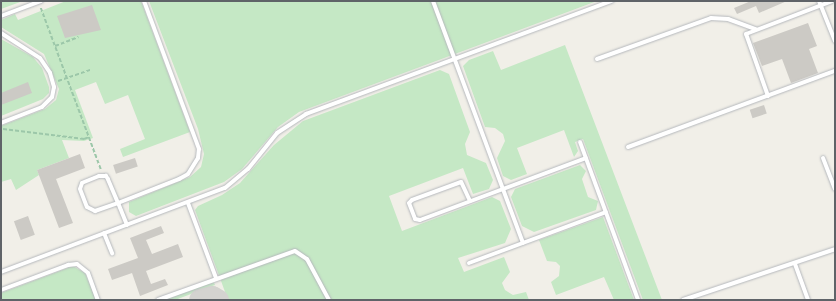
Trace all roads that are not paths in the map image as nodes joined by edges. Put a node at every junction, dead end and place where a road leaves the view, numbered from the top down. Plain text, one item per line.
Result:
1 (144, 1) edge
2 (433, 1) edge
3 (612, 1) edge
4 (832, 1) edge
5 (40, 2) edge
6 (820, 3) edge
7 (1, 16) edge
8 (756, 29) junction
9 (1, 33) edge
10 (835, 41) edge
11 (455, 59) junction
12 (597, 59) dead end
13 (835, 71) edge
14 (768, 96) junction
15 (1, 123) edge
16 (580, 142) dead end
17 (628, 147) dead end
18 (586, 158) junction
19 (823, 158) dead end
20 (503, 188) junction
21 (835, 189) edge
22 (470, 201) junction
23 (118, 203) junction
24 (188, 203) junction
25 (606, 212) junction
26 (127, 225) junction
27 (104, 233) junction
28 (523, 243) junction
29 (835, 249) edge
30 (112, 253) dead end
31 (469, 263) dead end
32 (795, 264) junction
33 (1, 272) edge
34 (216, 278) junction
35 (1, 290) edge
36 (98, 300) edge
37 (158, 300) edge
38 (329, 300) edge
39 (638, 300) edge
40 (683, 300) edge
41 (808, 300) edge

1 - 23 lane
2 - 11 lane
3 - 11 lane
4 - 6 lane
5 - 7 lane
6 - 8 lane
6 - 10 lane
8 - 12 lane
8 - 14 lane
9 - 15 lane
11 - 20 lane
11 - 24 lane
13 - 14 lane
14 - 17 lane
16 - 18 lane
18 - 20 lane
18 - 25 lane
19 - 21 lane
20 - 22 lane
20 - 28 lane
22 - 22 lane
23 - 23 lane
23 - 26 lane
24 - 26 lane
24 - 34 lane
25 - 28 lane
25 - 39 lane
26 - 27 lane
27 - 30 lane
27 - 33 lane
28 - 31 lane
29 - 32 lane
32 - 40 lane
32 - 41 lane
34 - 37 lane
34 - 38 lane
35 - 36 lane

